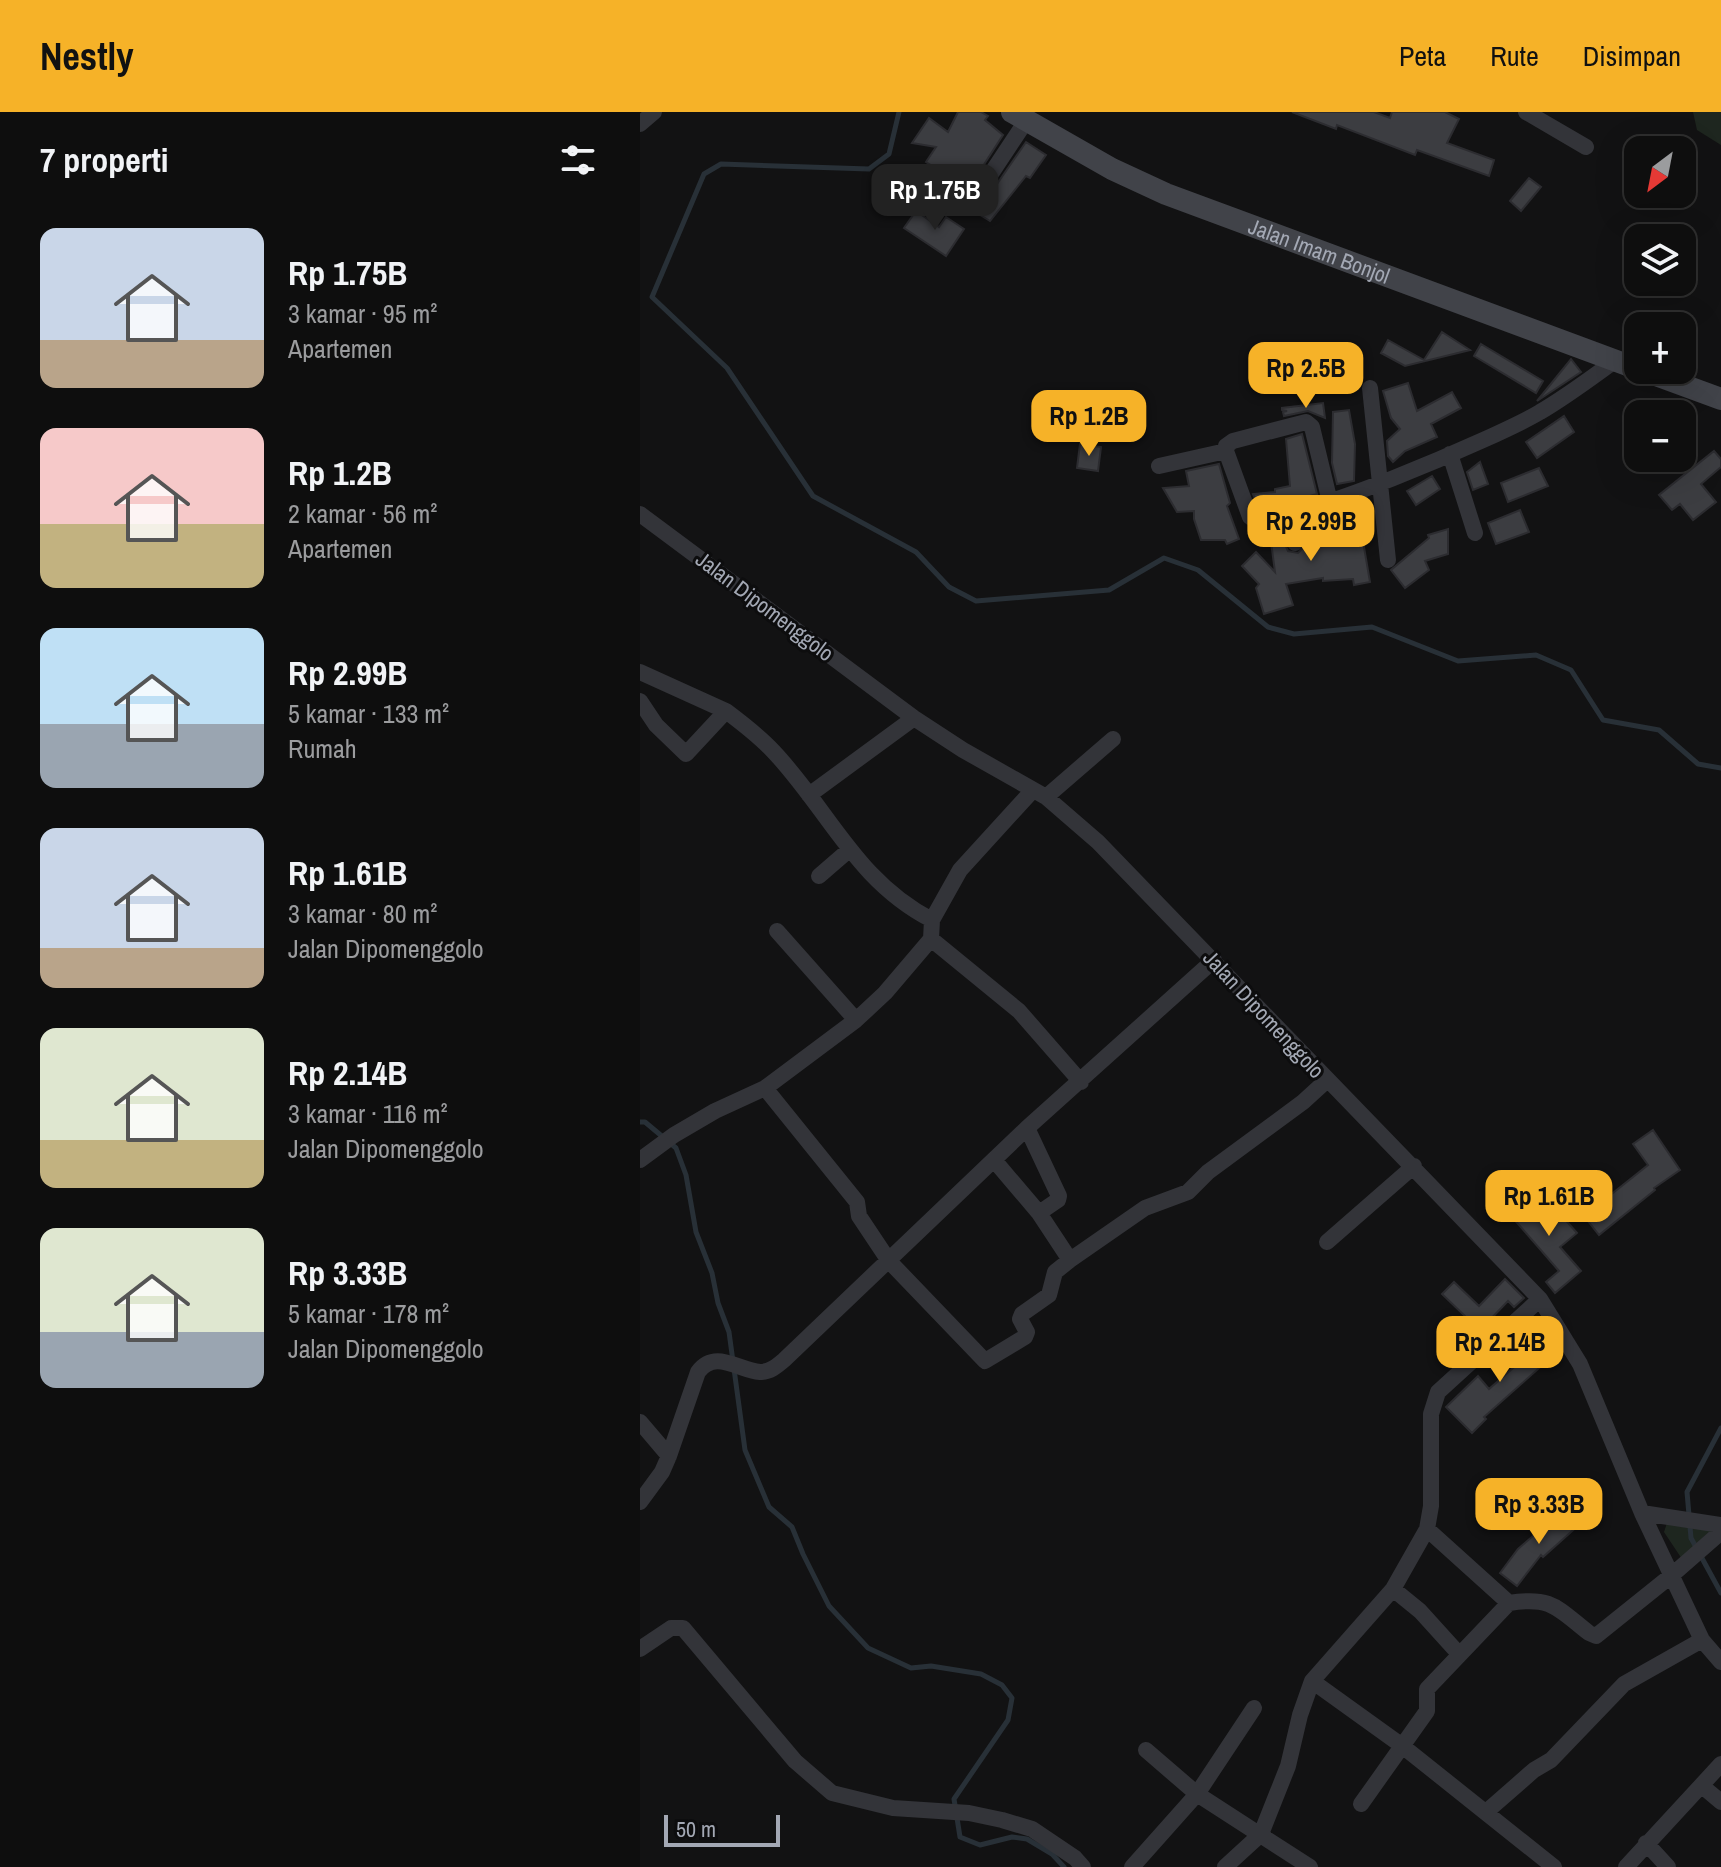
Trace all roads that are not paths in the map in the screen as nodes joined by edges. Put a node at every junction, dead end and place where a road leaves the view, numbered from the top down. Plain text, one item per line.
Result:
1 (654, 112) edge
2 (1526, 112) edge
3 (1019, 117) edge
4 (640, 124) edge
5 (1586, 147) dead end
6 (971, 204) dead end
7 (1616, 360) junction
8 (1624, 363) edge
9 (1680, 384) edge
10 (1370, 388) dead end
11 (1721, 399) edge
12 (1226, 451) junction
13 (1450, 454) junction
14 (1159, 466) dead end
15 (1381, 485) junction
16 (1330, 502) junction
17 (1288, 513) junction
18 (640, 514) edge
19 (1475, 533) dead end
20 (1295, 543) dead end
21 (1388, 560) dead end
22 (640, 672) edge
23 (640, 701) edge
24 (726, 711) junction
25 (914, 718) junction
26 (1113, 739) dead end
27 (1039, 794) junction
28 (809, 795) junction
29 (849, 850) junction
30 (819, 876) dead end
31 (932, 920) junction
32 (777, 931) dead end
33 (931, 939) junction
34 (1214, 960) junction
35 (856, 1020) junction
36 (1326, 1081) junction
37 (1081, 1082) junction
38 (765, 1088) junction
39 (1027, 1128) junction
40 (640, 1160) edge
41 (994, 1160) junction
42 (1414, 1166) junction
43 (1039, 1213) junction
44 (1327, 1242) dead end
45 (1070, 1260) junction
46 (889, 1261) junction
47 (1540, 1299) junction
48 (640, 1422) edge
49 (669, 1456) junction
50 (640, 1502) edge
51 (1642, 1513) junction
52 (1721, 1525) edge
53 (1427, 1529) junction
54 (1721, 1532) edge
55 (1672, 1575) junction
56 (1393, 1589) junction
57 (1509, 1603) junction
58 (1702, 1640) junction
59 (640, 1649) edge
60 (1459, 1654) junction
61 (1721, 1662) edge
62 (1312, 1681) junction
63 (1254, 1708) dead end
64 (1401, 1745) junction
65 (1146, 1750) dead end
66 (1721, 1764) edge
67 (1702, 1786) junction
68 (1197, 1794) junction
69 (1721, 1802) edge
70 (1361, 1804) dead end
71 (1486, 1812) junction
72 (1261, 1834) junction
73 (1646, 1843) junction
74 (1083, 1867) edge
75 (1132, 1867) edge
76 (1225, 1867) edge
77 (1310, 1867) edge
78 (1554, 1867) edge
79 (1626, 1867) edge
80 (1668, 1867) edge

1 - 4 street
2 - 5 street
3 - 6 street
3 - 7 main road, Jalan Imam Bonjol
7 - 8 main road, Jalan Imam Bonjol
7 - 13 street
9 - 11 main road, Jalan Imam Bonjol
10 - 15 street
12 - 14 street
12 - 16 street
12 - 17 street
13 - 15 street
13 - 19 street
15 - 16 street
15 - 21 street
16 - 17 street
17 - 20 street
18 - 25 street, Jalan Dipomenggolo
22 - 24 street
23 - 24 street
24 - 28 street
25 - 27 street, Jalan Dipomenggolo
25 - 28 street
26 - 27 street
27 - 31 street
27 - 34 street, Jalan Dipomenggolo
28 - 29 street
29 - 30 street
29 - 31 street
31 - 33 street
32 - 35 street
33 - 35 street
33 - 37 street
34 - 36 street, Jalan Dipomenggolo
34 - 37 street
35 - 38 street
36 - 42 street, Jalan Dipomenggolo
36 - 45 street
37 - 39 street
38 - 40 street
38 - 46 street
39 - 41 street
39 - 43 street
41 - 43 street
41 - 46 street
42 - 44 street
42 - 47 street, Jalan Dipomenggolo
43 - 45 street
45 - 46 street
46 - 49 street
47 - 51 street, Jalan Dipomenggolo
47 - 53 street
48 - 49 street
49 - 50 street
51 - 52 street
51 - 55 street, Jalan Dipomenggolo
53 - 56 street
53 - 57 street
54 - 55 street
55 - 57 street
55 - 58 street, Jalan Dipomenggolo
56 - 60 street
56 - 62 street
57 - 60 street
58 - 61 street, Jalan Dipomenggolo
58 - 71 street
59 - 74 street
60 - 64 street
62 - 64 street
62 - 72 street
63 - 68 street
64 - 70 street
64 - 71 street
65 - 68 street
66 - 67 street
67 - 69 street
67 - 73 street
68 - 72 street
68 - 75 street
71 - 78 street
72 - 76 street
72 - 77 street
73 - 79 street
73 - 80 street

